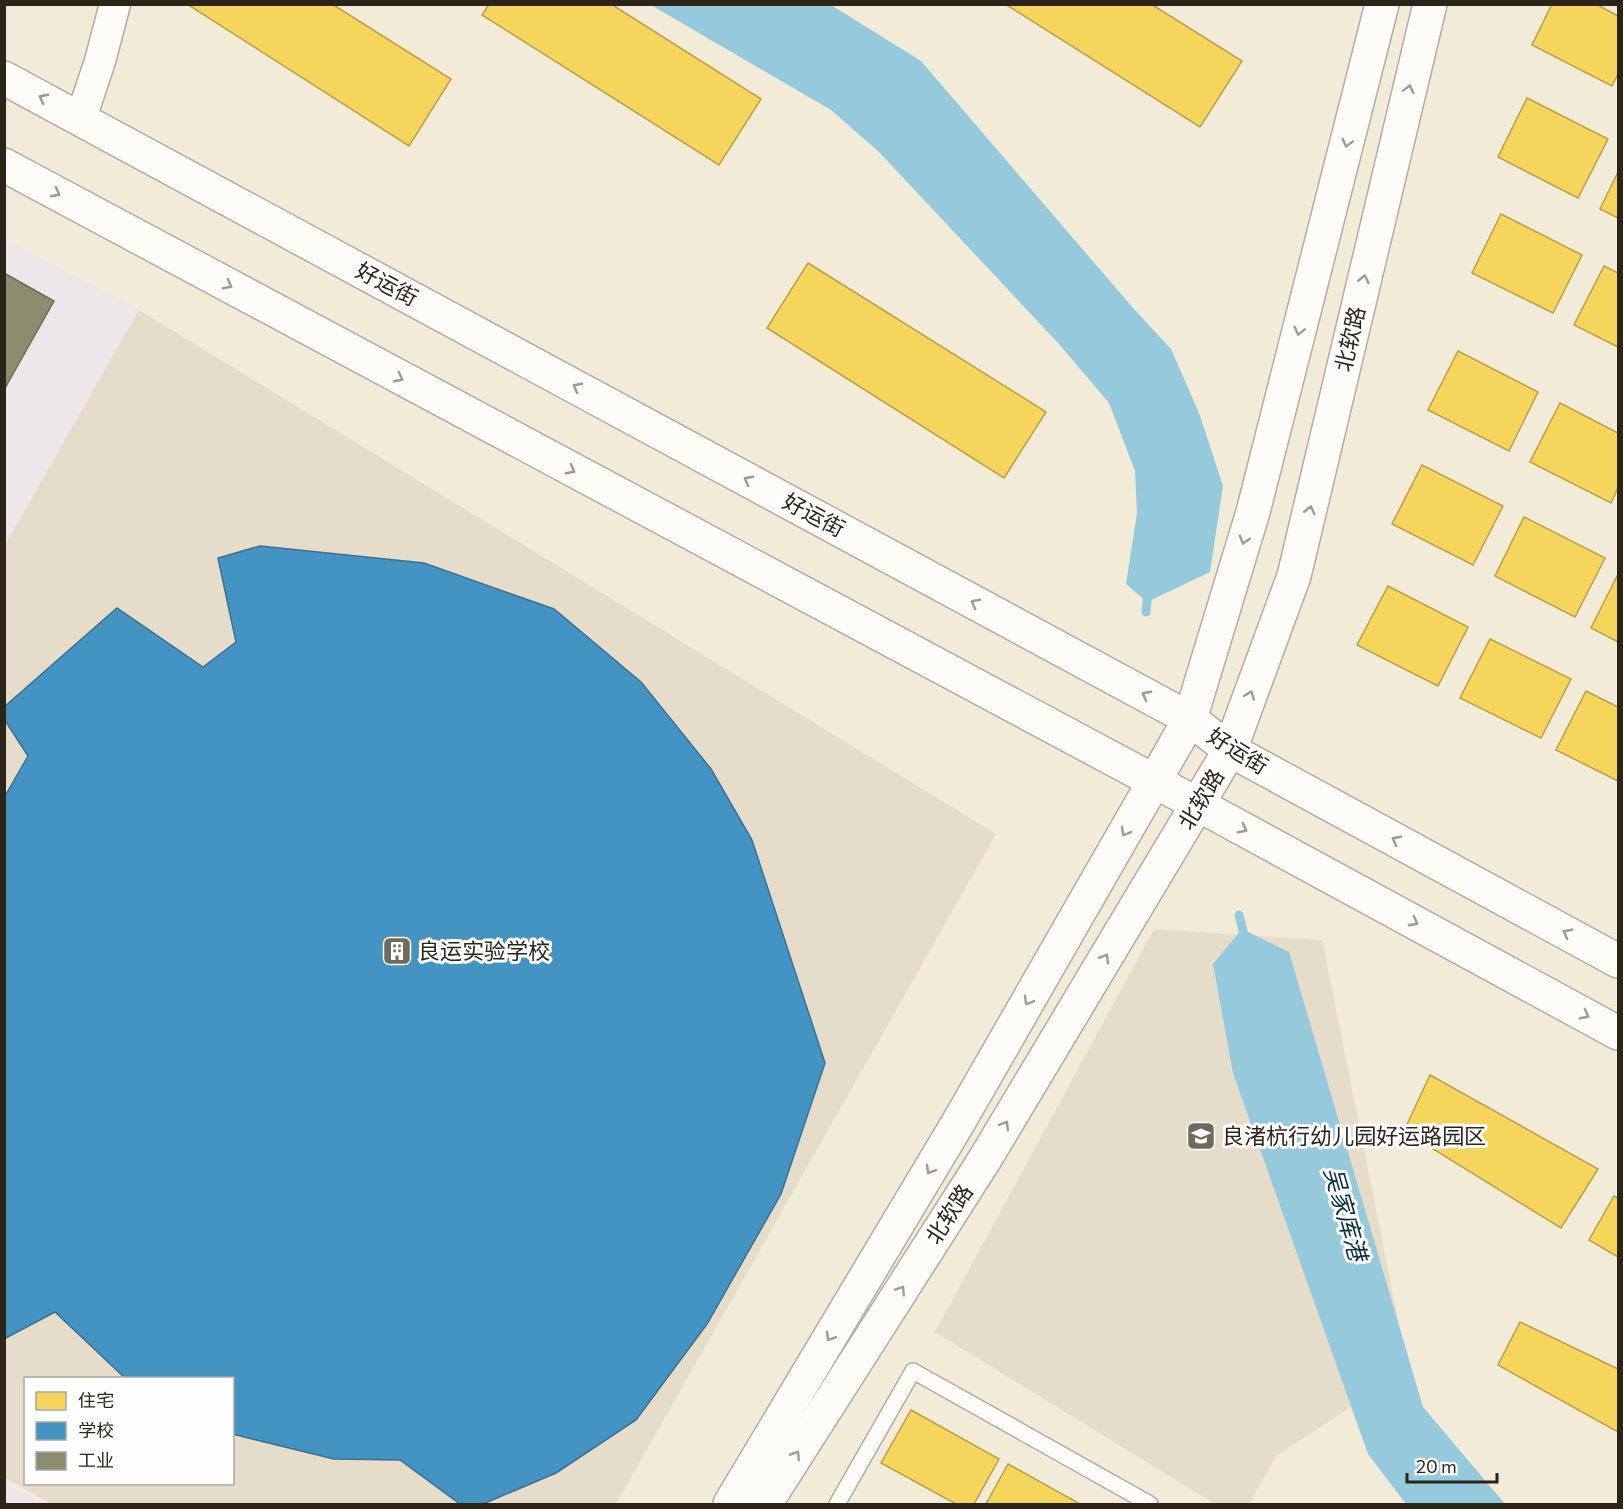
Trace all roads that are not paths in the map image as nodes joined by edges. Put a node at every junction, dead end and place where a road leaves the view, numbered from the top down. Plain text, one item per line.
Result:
1 (115, 4) edge
2 (1382, 4) edge
3 (1430, 4) edge
4 (4, 78) edge
5 (81, 118) junction
6 (4, 165) edge
7 (1190, 719) junction
8 (1230, 750) junction
9 (1154, 781) junction
10 (1197, 804) junction
11 (1618, 961) edge
12 (1618, 1033) edge
13 (730, 1504) edge
14 (765, 1504) edge
15 (837, 1504) edge
16 (1150, 1504) edge

1 - 5 street
2 -> 7 street, 北软路
8 -> 3 street, 北软路
5 -> 4 street, 好运街
7 -> 5 street, 好运街
6 -> 9 street
7 - 8 street, 好运街
7 - 9 street, 北软路
8 - 10 street, 北软路
11 -> 8 street, 好运街
9 - 10 street
9 -> 13 street, 北软路
10 -> 12 street
14 -> 10 street, 北软路
15 - 16 lane

